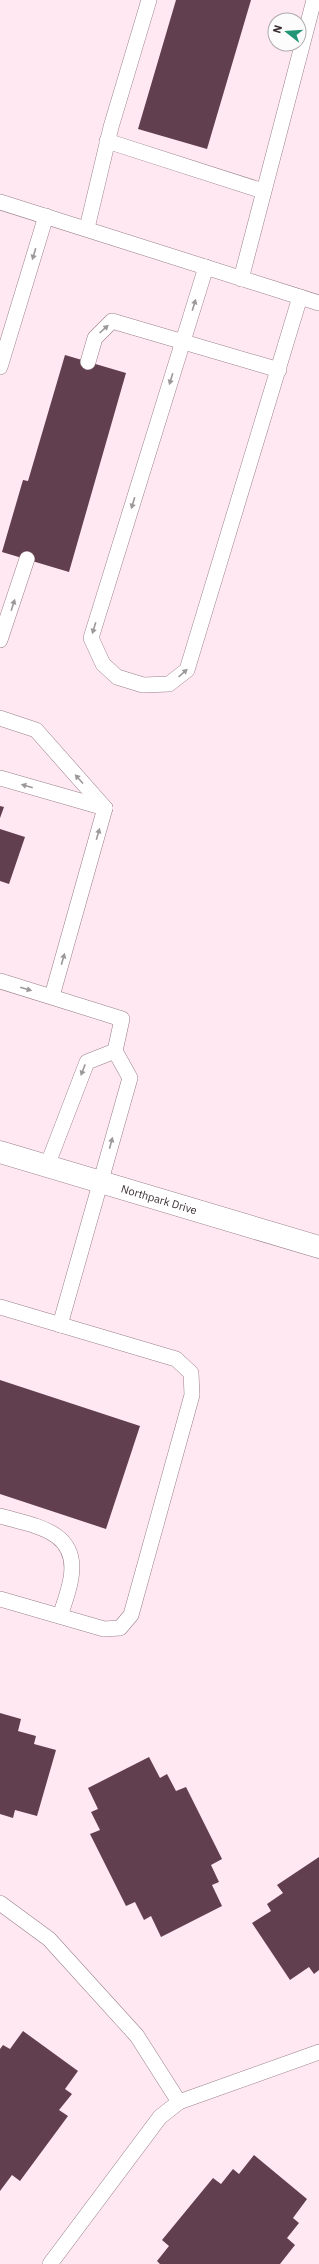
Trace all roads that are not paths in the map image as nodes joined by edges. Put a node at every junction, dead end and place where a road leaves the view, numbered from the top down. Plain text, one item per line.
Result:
1 (149, 0) edge
2 (314, 0) edge
3 (107, 141) junction
4 (263, 191) junction
5 (0, 202) edge
6 (46, 216) junction
7 (87, 228) junction
8 (206, 267) junction
9 (241, 279) junction
10 (300, 297) junction
11 (319, 303) edge
12 (183, 342) junction
13 (88, 362) dead end
14 (0, 366) edge
15 (279, 370) junction
16 (27, 559) dead end
17 (0, 640) edge
18 (0, 718) edge
19 (0, 778) edge
20 (105, 808) junction
21 (0, 981) edge
22 (52, 996) junction
23 (115, 1051) junction
24 (0, 1152) edge
25 (47, 1166) junction
26 (101, 1181) junction
27 (319, 1247) edge
28 (0, 1307) edge
29 (60, 1325) junction
30 (0, 1516) edge
31 (0, 1599) edge
32 (60, 1616) junction
33 (0, 1903) edge
34 (319, 2052) edge
35 (179, 2102) junction
36 (50, 2264) edge

1 - 3 lane
2 - 4 lane
3 - 4 lane
3 - 7 lane
4 - 9 lane
5 - 6 lane
6 - 7 lane
6 -> 14 lane
7 - 8 lane
8 - 9 lane
12 -> 8 lane
9 - 10 lane
10 - 11 lane
10 - 15 lane
13 -> 12 lane
12 - 15 lane
12 -> 15 lane
17 -> 16 lane
20 -> 18 lane
20 -> 19 lane
22 -> 20 lane
21 -> 22 lane
22 - 23 lane
23 -> 25 lane
26 -> 23 lane
24 - 25 street, Northpark Drive
25 - 26 street, Northpark Drive
26 - 27 street, Northpark Drive
26 - 29 lane
28 - 29 lane
29 - 32 lane
30 - 32 lane
31 - 32 lane
33 - 35 lane
34 - 35 lane
35 - 36 lane

